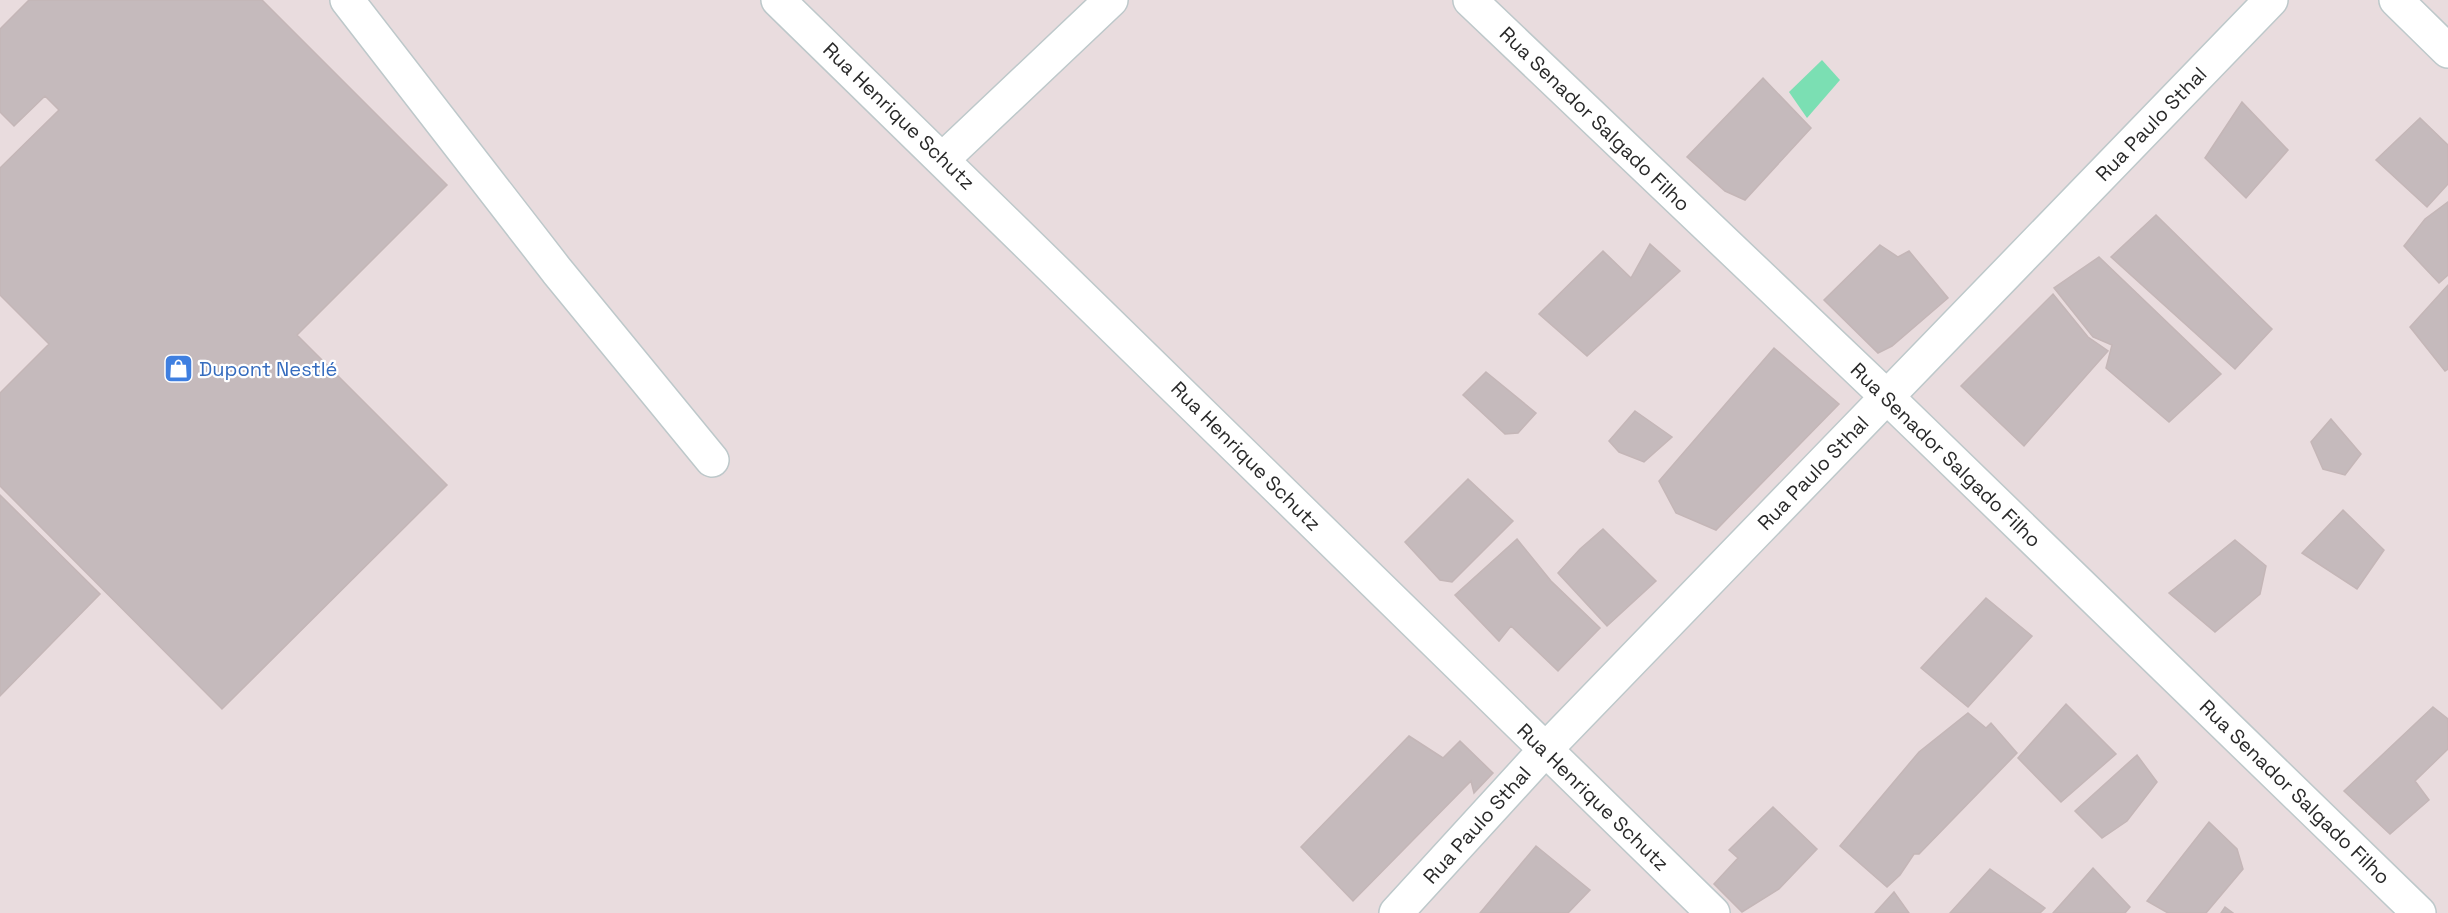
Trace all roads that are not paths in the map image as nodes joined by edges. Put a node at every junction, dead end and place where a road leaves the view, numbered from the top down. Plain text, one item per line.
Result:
1 (347, 0) edge
2 (778, 0) edge
3 (1111, 0) edge
4 (1470, 0) edge
5 (2271, 0) edge
6 (2396, 0) edge
7 (2448, 51) edge
8 (943, 159) junction
9 (1887, 397) junction
10 (712, 460) dead end
11 (1545, 750) junction
12 (1403, 906) edge
13 (1713, 913) edge
14 (2419, 913) edge

1 - 10 street
2 - 8 street, Rua Henrique Schutz
3 - 8 street
4 - 9 street, Rua Senador Salgado Filho
5 - 9 street, Rua Paulo Sthal
6 - 7 street
8 - 11 street, Rua Henrique Schutz
9 - 11 street, Rua Paulo Sthal
9 - 14 street, Rua Senador Salgado Filho
11 - 12 street, Rua Paulo Sthal
11 - 13 street, Rua Henrique Schutz

